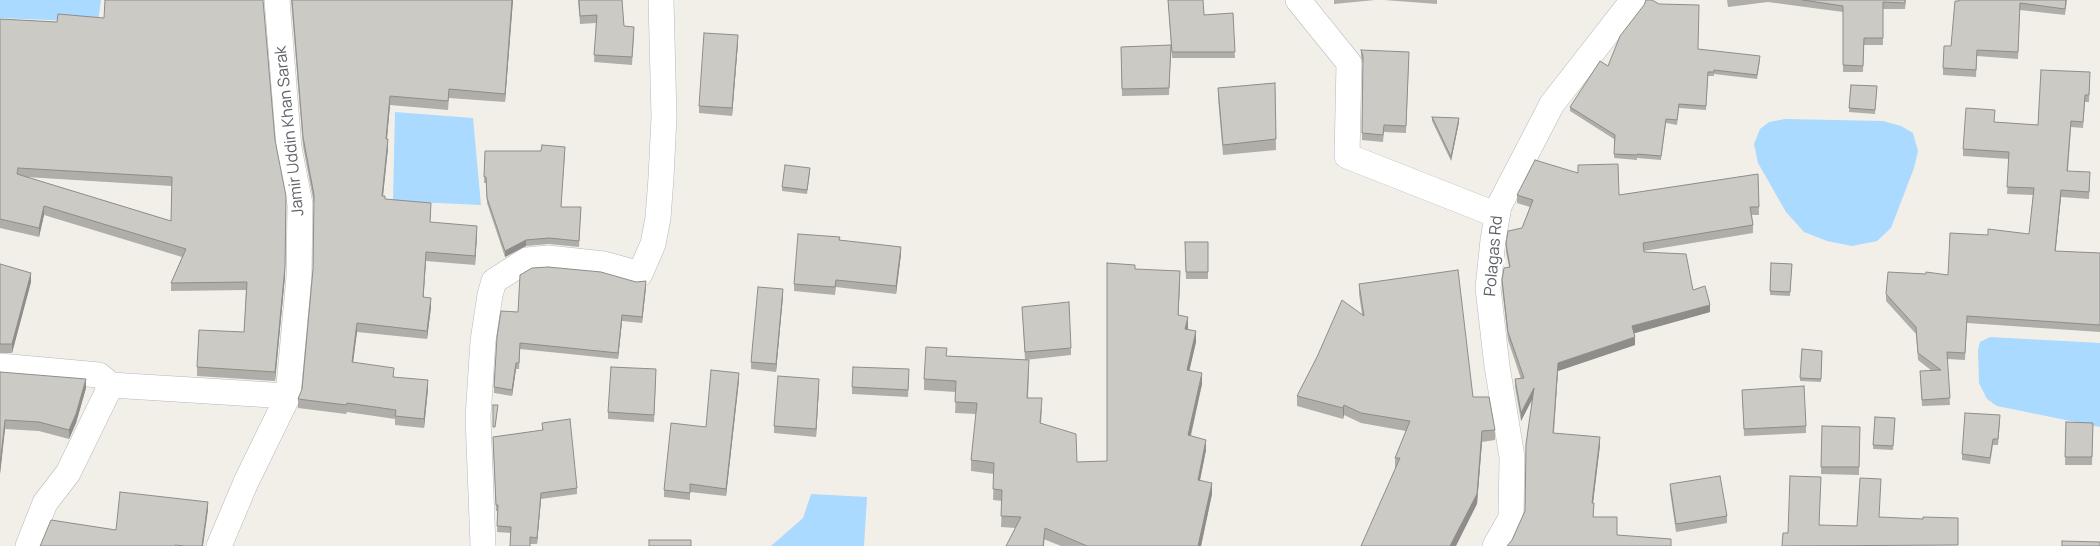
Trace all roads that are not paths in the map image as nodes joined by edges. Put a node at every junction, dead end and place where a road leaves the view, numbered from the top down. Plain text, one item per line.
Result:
1 (277, 0) edge
2 (660, 0) edge
3 (1298, 0) edge
4 (1633, 0) edge
5 (1497, 215) junction
6 (0, 366) edge
7 (111, 385) junction
8 (288, 396) junction
9 (28, 546) edge
10 (219, 546) edge
11 (483, 546) edge
12 (1495, 546) edge

1 - 8 street, Jamir Uddin Khan Sarak
2 - 11 street
3 - 5 street
4 - 5 street, Polagas Rd
5 - 12 street, Polagas Rd
6 - 7 street
7 - 8 street
7 - 9 street
8 - 10 street, Jamir Uddin Khan Sarak

